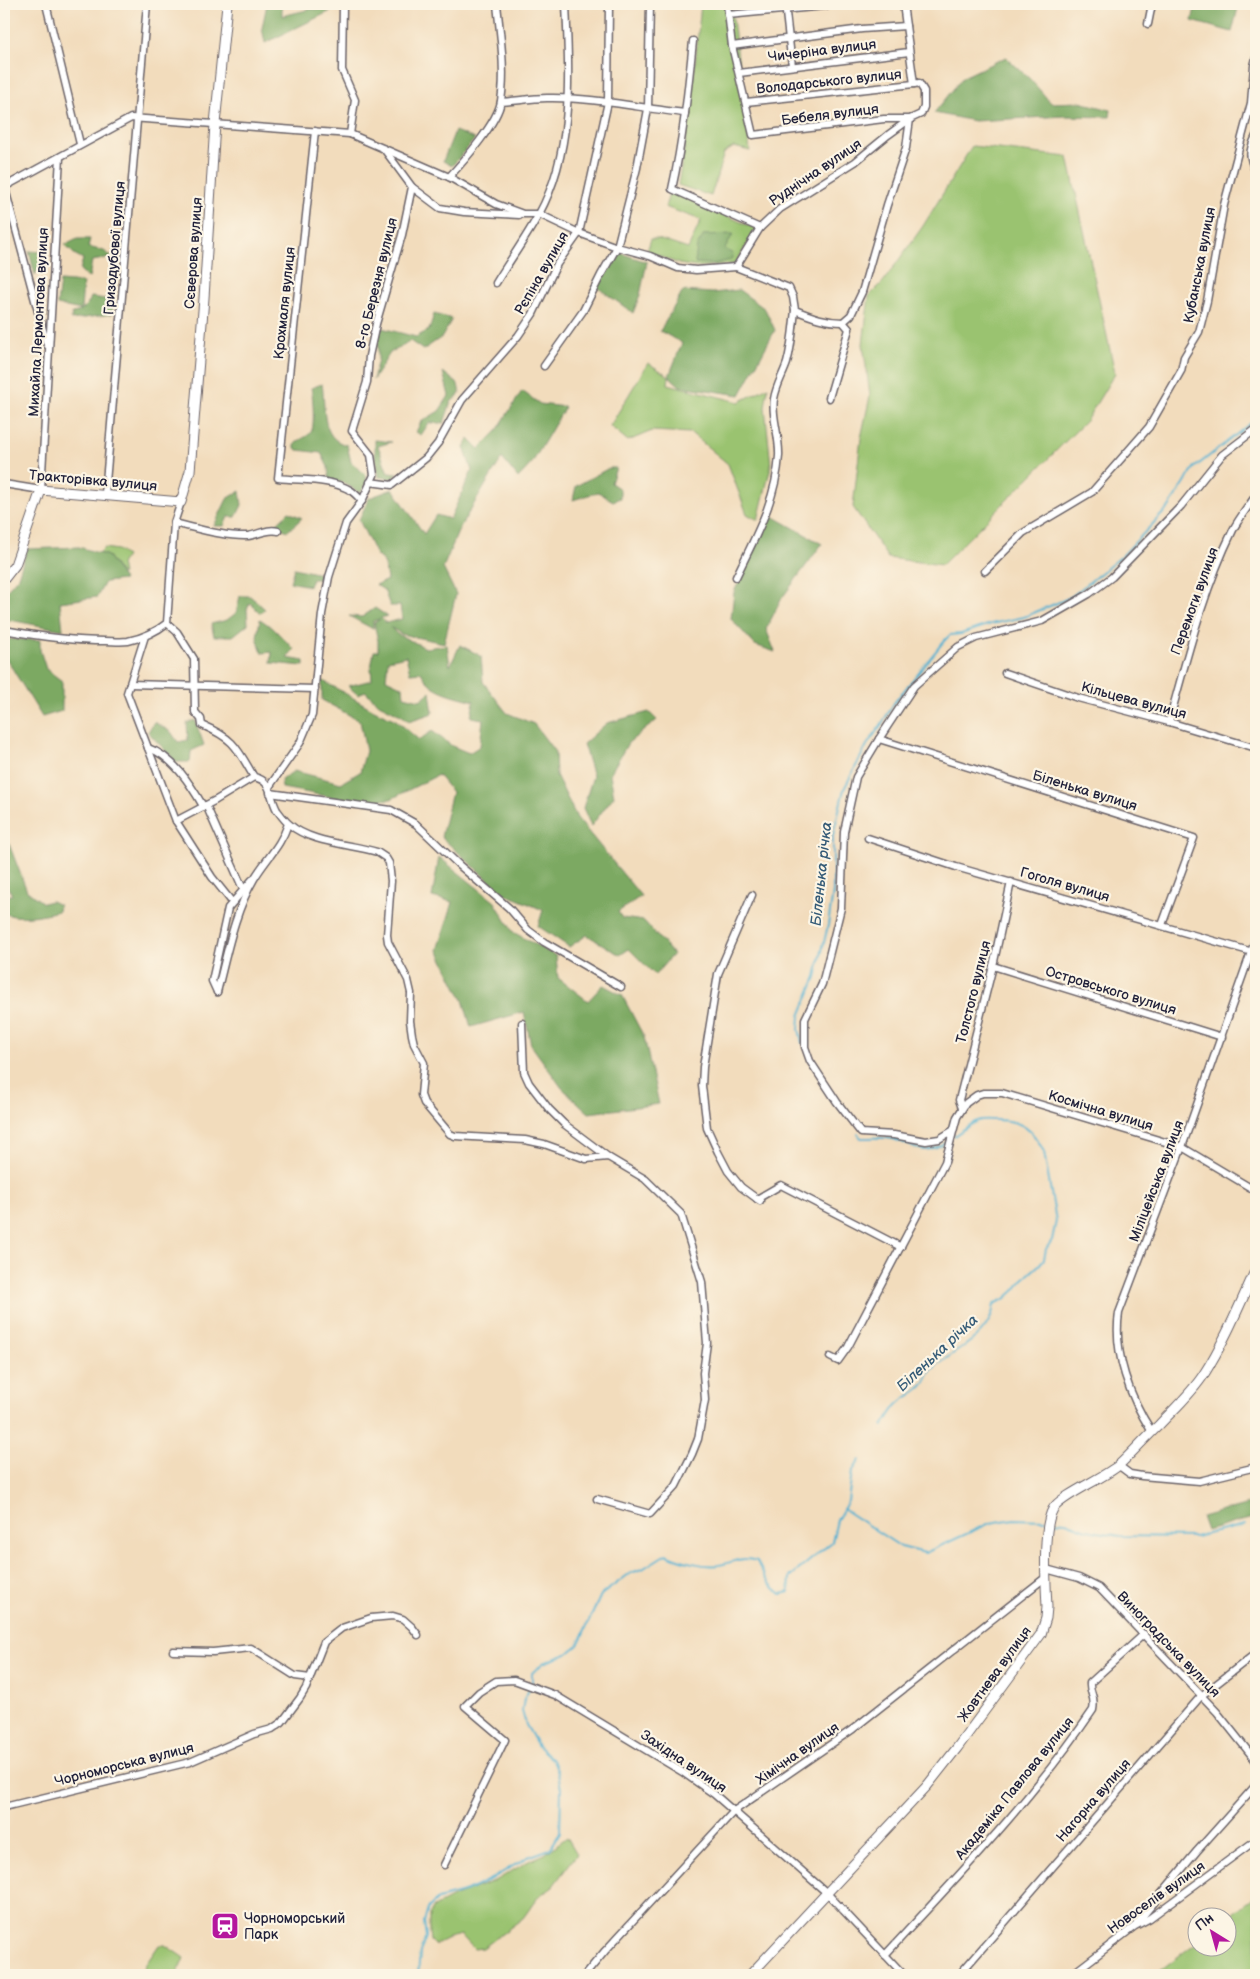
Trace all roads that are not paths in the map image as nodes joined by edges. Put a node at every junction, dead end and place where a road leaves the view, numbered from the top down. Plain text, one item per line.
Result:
1 (46, 4) edge
2 (148, 4) edge
3 (227, 4) edge
4 (343, 4) edge
5 (497, 4) edge
6 (566, 4) edge
7 (609, 4) edge
8 (650, 4) edge
9 (726, 4) edge
10 (846, 4) edge
11 (903, 4) edge
12 (1152, 4) edge
13 (786, 7) edge
14 (728, 15) junction
15 (1148, 24) dead end
16 (906, 26) junction
17 (789, 38) junction
18 (693, 41) dead end
19 (732, 46) junction
20 (909, 52) junction
21 (1256, 58) edge
22 (792, 66) junction
23 (739, 73) junction
24 (914, 84) junction
25 (568, 98) junction
26 (501, 102) junction
27 (608, 102) junction
28 (746, 102) junction
29 (1254, 104) edge
30 (648, 108) junction
31 (685, 113) junction
32 (138, 118) junction
33 (910, 119) junction
34 (215, 124) junction
35 (315, 131) junction
36 (350, 134) junction
37 (1256, 136) edge
38 (80, 144) junction
39 (384, 149) junction
40 (60, 156) junction
41 (1256, 173) edge
42 (449, 177) junction
43 (4, 186) edge
44 (412, 187) junction
45 (523, 214) junction
46 (539, 214) junction
47 (760, 228) junction
48 (579, 233) junction
49 (618, 247) junction
50 (736, 266) junction
51 (496, 283) dead end
52 (796, 310) junction
53 (843, 322) junction
54 (48, 351) junction
55 (544, 366) dead end
56 (828, 398) dead end
57 (1256, 429) edge
58 (370, 482) junction
59 (4, 484) edge
60 (42, 490) junction
61 (105, 494) junction
62 (1256, 495) edge
63 (362, 501) junction
64 (181, 502) junction
65 (174, 524) junction
66 (278, 531) dead end
67 (985, 571) dead end
68 (736, 577) dead end
69 (4, 580) edge
70 (167, 623) junction
71 (4, 630) edge
72 (145, 636) junction
73 (1005, 673) dead end
74 (130, 684) junction
75 (195, 685) junction
76 (316, 689) junction
77 (1169, 722) junction
78 (879, 739) junction
79 (148, 748) junction
80 (1256, 748) edge
81 (254, 777) junction
82 (270, 790) junction
83 (204, 806) junction
84 (176, 821) junction
85 (288, 824) junction
86 (868, 838) dead end
87 (254, 878) junction
88 (1011, 882) junction
89 (243, 889) junction
90 (752, 895) dead end
91 (232, 902) junction
92 (1162, 925) junction
93 (1256, 938) edge
94 (1254, 952) edge
95 (993, 966) junction
96 (621, 987) dead end
97 (522, 1023) dead end
98 (1222, 1037) junction
99 (962, 1108) junction
100 (952, 1133) junction
101 (1182, 1147) junction
102 (608, 1157) junction
103 (1256, 1191) edge
104 (901, 1247) junction
105 (1256, 1269) edge
106 (830, 1358) dead end
107 (1152, 1432) junction
108 (1118, 1465) junction
109 (1256, 1467) edge
110 (597, 1499) dead end
111 (1046, 1573) junction
112 (1144, 1634) junction
113 (418, 1635) dead end
114 (173, 1651) dead end
115 (1256, 1653) edge
116 (310, 1678) junction
117 (1201, 1696) junction
118 (1256, 1761) edge
119 (1256, 1785) edge
120 (4, 1807) edge
121 (734, 1811) junction
122 (1256, 1840) edge
123 (444, 1865) dead end
124 (827, 1893) junction
125 (1135, 1926) junction
126 (885, 1955) junction
127 (585, 1975) edge
128 (750, 1975) edge
129 (904, 1975) edge
130 (959, 1975) edge
131 (1071, 1975) edge

1 - 38 street
2 - 32 street, Гризодубової вулиця
3 - 34 main road, Сєверова вулиця
4 - 36 street
5 - 26 street
6 - 25 street
7 - 27 street, Рєпіна вулиця
8 - 30 street
9 - 14 street
10 - 13 street
11 - 16 street
12 - 15 street
13 - 14 street
13 - 17 street
14 - 19 street
16 - 17 street
16 - 20 street
17 - 19 street
17 - 22 street
18 - 31 street
19 - 23 street
20 - 22 street, Чичеріна вулиця
20 - 24 street
21 - 29 street, Кубанська вулиця
22 - 23 street, Чичеріна вулиця
23 - 28 street
24 - 28 street, Володарського вулиця
24 - 33 street, Руднічна вулиця
25 - 26 street
25 - 27 street
25 - 46 street
26 - 42 street
27 - 30 street
27 - 48 street, Рєпіна вулиця
28 - 33 street, Бебеля вулиця
29 - 67 street, Кубанська вулиця
30 - 31 street
30 - 49 street
31 - 47 street
32 - 34 street
32 - 38 street
32 - 61 street, Гризодубової вулиця
33 - 47 street, Руднічна вулиця
33 - 53 street
34 - 35 street
34 - 64 main road, Сєверова вулиця
35 - 36 street
35 - 63 street, Крохмаля вулиця
36 - 39 street
37 - 41 street
38 - 40 street
39 - 42 street
39 - 44 street
40 - 43 street
40 - 54 street, Михайла Лермонтова вулиця
42 - 45 street
43 - 54 street
44 - 45 street
44 - 58 street, 8-го Березня вулиця
45 - 46 street
46 - 48 street
46 - 51 street
47 - 50 street, Руднічна вулиця
48 - 49 street
48 - 58 street, Рєпіна вулиця
49 - 50 street
49 - 55 street
50 - 52 street
52 - 53 street
52 - 68 street
53 - 56 street
54 - 60 street, Михайла Лермонтова вулиця
57 - 78 street
58 - 63 street
59 - 60 street, Тракторівка вулиця
60 - 61 main road, Тракторівка вулиця
60 - 69 main road
61 - 64 main road, Тракторівка вулиця
62 - 77 street, Перемоги вулиця
63 - 76 street
64 - 65 street
65 - 66 street
65 - 70 street
70 - 72 street
70 - 75 street
71 - 72 street
72 - 74 street
73 - 77 street, Кільцева вулиця
74 - 75 street
74 - 79 street
75 - 76 street
75 - 81 street
76 - 82 street
77 - 80 street, Кільцева вулиця
78 - 92 street, Біленька вулиця
78 - 100 street
79 - 83 street
79 - 84 street
81 - 82 street
81 - 83 street
82 - 85 street
82 - 96 street
83 - 84 street
83 - 89 street
84 - 91 street
85 - 87 street
85 - 102 street
86 - 88 street, Гоголя вулиця
87 - 89 street
87 - 91 street
88 - 92 street, Гоголя вулиця
88 - 95 street, Толстого вулиця
89 - 91 street
90 - 104 street
92 - 94 street, Гоголя вулиця
93 - 94 street, Міліцейська вулиця
94 - 98 street, Міліцейська вулиця
95 - 98 street, Островського вулиця
95 - 99 street, Толстого вулиця
97 - 102 street
98 - 101 street, Міліцейська вулиця
99 - 100 street
99 - 101 street, Космічна вулиця
100 - 104 street
101 - 103 street, Космічна вулиця
101 - 107 street, Міліцейська вулиця
102 - 110 street
104 - 106 street
105 - 107 main road, Жовтнева вулиця
107 - 108 main road, Жовтнева вулиця
108 - 109 street
108 - 111 main road, Жовтнева вулиця
111 - 112 street, Виноградська вулиця
111 - 121 street, Хімічна вулиця
111 - 124 main road, Жовтнева вулиця
112 - 117 street, Виноградська вулиця
112 - 126 street, Академіка Павлова вулиця
113 - 116 street, Чорноморська вулиця
114 - 116 street
115 - 117 street, Нагорна вулиця
116 - 120 street, Чорноморська вулиця
117 - 118 street, Виноградська вулиця
117 - 130 street, Нагорна вулиця
119 - 125 street
121 - 123 street, Західна вулиця
121 - 124 street, Західна вулиця
121 - 127 street, Хімічна вулиця
122 - 125 street, Новоселів вулиця
124 - 126 street, Західна вулиця
124 - 128 main road, Жовтнева вулиця
125 - 131 street, Новоселів вулиця
126 - 129 street, Західна вулиця

